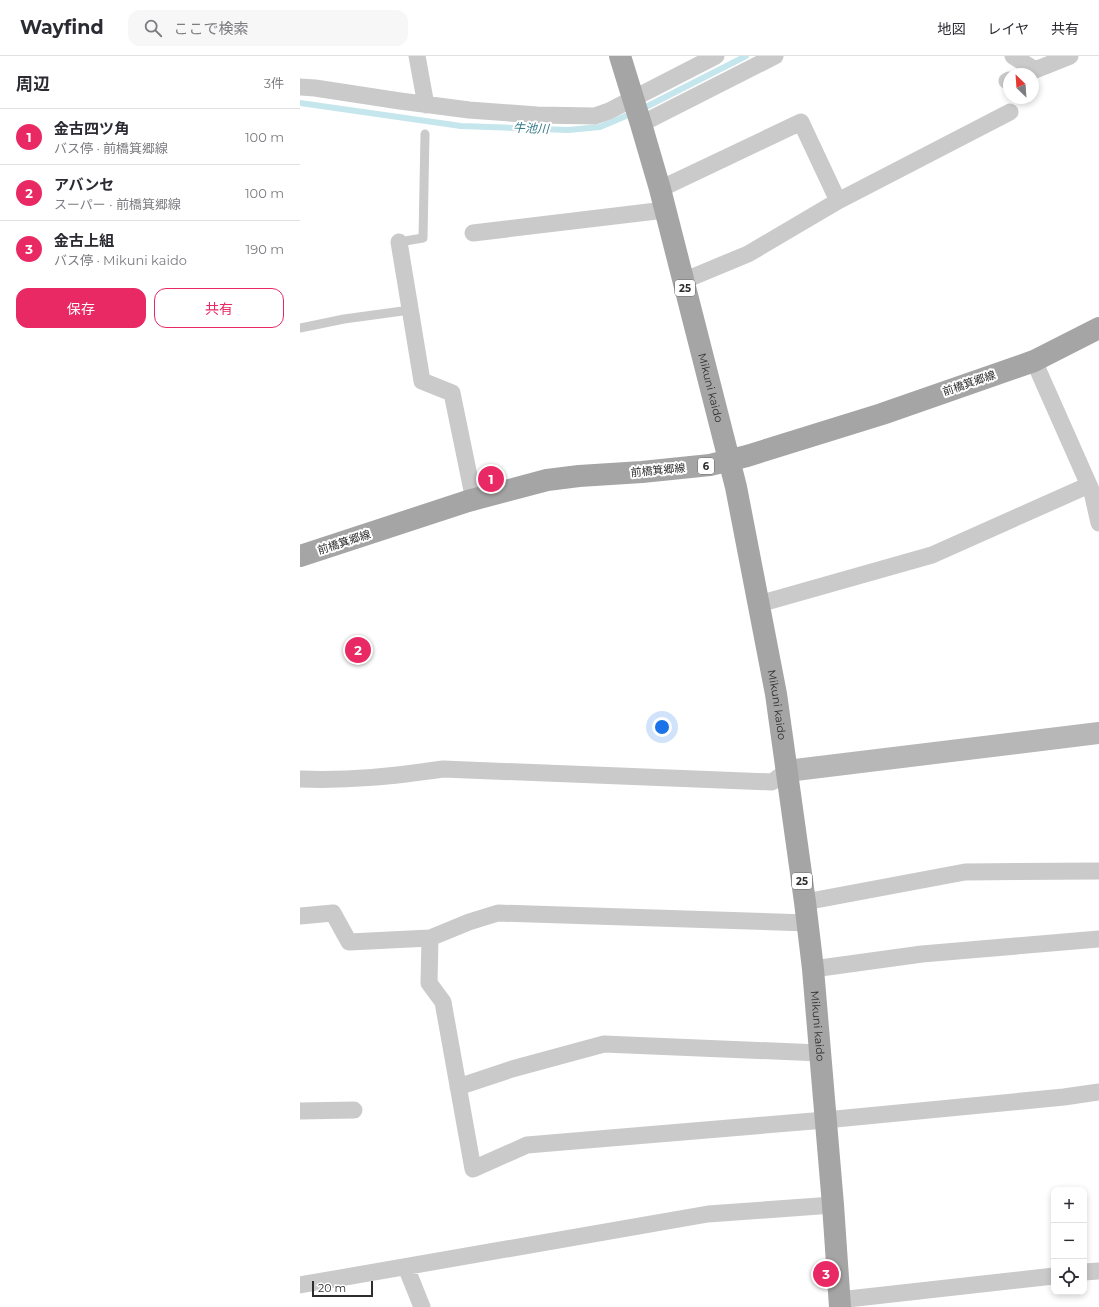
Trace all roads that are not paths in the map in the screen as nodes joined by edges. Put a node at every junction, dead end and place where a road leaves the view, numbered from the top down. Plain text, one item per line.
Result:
1 (417, 56) edge
2 (620, 56) edge
3 (716, 56) edge
4 (775, 56) edge
5 (1012, 56) edge
6 (1070, 56) edge
7 (1026, 68) edge
8 (1039, 68) edge
9 (300, 87) edge
10 (426, 106) junction
11 (637, 111) junction
12 (1010, 112) dead end
13 (425, 134) dead end
14 (662, 200) junction
15 (838, 201) junction
16 (473, 233) dead end
17 (399, 242) joint
18 (683, 281) junction
19 (410, 310) junction
20 (300, 328) edge
21 (1099, 328) edge
22 (1034, 361) junction
23 (729, 461) junction
24 (1089, 485) junction
25 (474, 500) junction
26 (1099, 523) edge
27 (300, 556) edge
28 (759, 604) junction
29 (1099, 733) edge
30 (787, 771) junction
31 (300, 779) edge
32 (1099, 871) edge
33 (806, 913) junction
34 (300, 916) edge
35 (430, 938) junction
36 (1099, 939) edge
37 (813, 969) junction
38 (820, 1053) junction
39 (458, 1087) junction
40 (1099, 1092) edge
41 (354, 1110) dead end
42 (300, 1111) edge
43 (825, 1120) junction
44 (833, 1205) junction
45 (406, 1267) junction
46 (1099, 1271) edge
47 (1087, 1272) edge
48 (1051, 1276) edge
49 (300, 1285) edge
50 (840, 1304) edge
51 (422, 1307) edge

1 - 10 street
2 - 11 main road, Mikuni kaido / 25
3 - 11 street
4 - 11 street
5 - 7 street
6 - 8 street
9 - 10 street
10 - 11 street
11 - 14 main road, Mikuni kaido / 25
12 - 15 street
13 - 17 lane
14 - 15 street
14 - 16 street
14 - 18 main road, Mikuni kaido / 25
15 - 18 street
17 - 19 street
18 - 23 main road, Mikuni kaido / 25
19 - 20 lane
19 - 25 street
21 - 22 main road, 前橋箕郷線 / 6
22 - 23 main road, 前橋箕郷線 / 6
22 - 24 street
23 - 25 main road, 前橋箕郷線 / 6
23 - 28 main road, Mikuni kaido / 25
24 - 26 street
24 - 28 street
25 - 27 main road, 前橋箕郷線 / 6
28 - 30 main road, Mikuni kaido / 25
29 - 30 street
30 - 31 street
30 - 33 main road, Mikuni kaido / 25
32 - 33 street
33 - 35 street
33 - 37 main road, Mikuni kaido / 25
34 - 35 street
35 - 39 street
36 - 37 street
37 - 38 main road, Mikuni kaido / 25
38 - 39 street
38 - 43 main road, Mikuni kaido / 25
39 - 43 street
40 - 43 street
41 - 42 street
43 - 44 main road, Mikuni kaido / 25
44 - 45 street
44 - 50 main road, Mikuni kaido / 25
45 - 49 street
45 - 51 street
46 - 47 street
48 - 50 street

